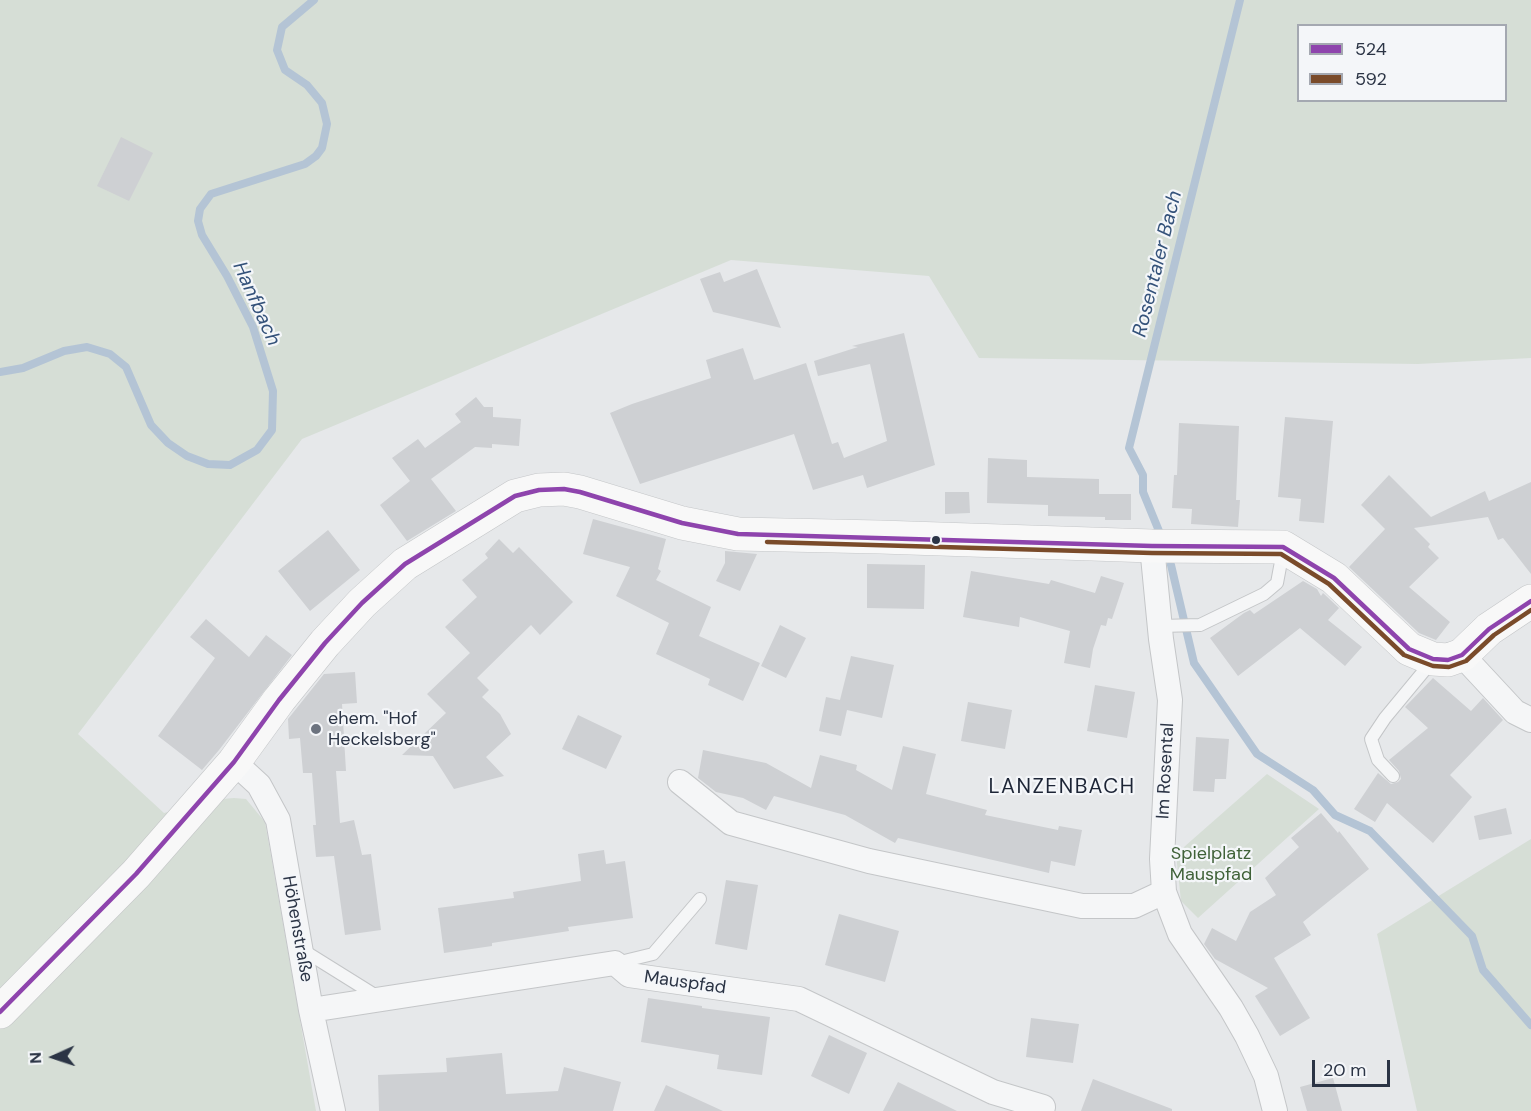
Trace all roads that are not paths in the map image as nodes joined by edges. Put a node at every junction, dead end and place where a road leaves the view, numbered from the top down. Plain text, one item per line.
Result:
1 (1152, 546) junction
2 (1283, 547) junction
3 (1531, 601) edge
4 (1176, 626) junction
5 (1448, 657) junction
6 (1531, 720) edge
7 (234, 762) junction
8 (1393, 776) dead end
9 (681, 782) dead end
10 (1164, 892) junction
11 (700, 899) dead end
12 (300, 948) junction
13 (615, 963) junction
14 (382, 999) junction
15 (311, 1010) junction
16 (0, 1012) edge
17 (1043, 1107) dead end
18 (333, 1111) edge
19 (1275, 1111) edge

1 - 2 main road
1 - 4 street, Im Rosental
1 - 7 main road
2 - 4 lane
2 - 5 main road
3 - 5 main road
4 - 10 street, Im Rosental
5 - 6 street
5 - 8 lane
7 - 12 street, Höhenstraße
7 - 16 main road
9 - 10 street
10 - 19 street, Im Rosental
11 - 13 lane
12 - 14 lane
12 - 15 street, Höhenstraße
13 - 14 street
13 - 17 street, Mauspfad
14 - 15 street
15 - 18 street, Höhenstraße

